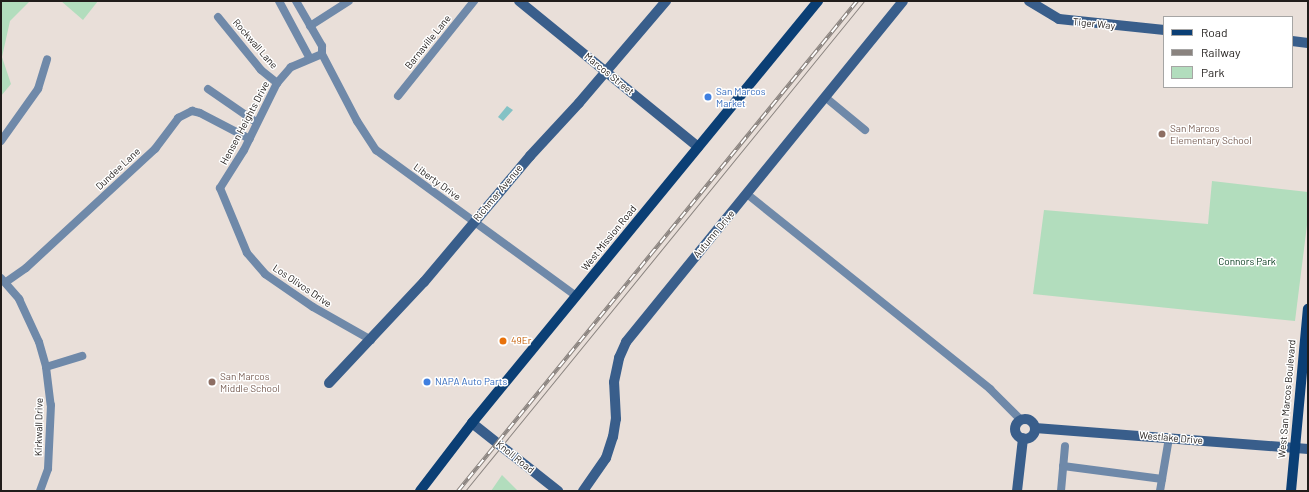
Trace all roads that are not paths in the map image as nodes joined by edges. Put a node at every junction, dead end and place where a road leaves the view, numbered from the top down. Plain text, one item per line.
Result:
1 (279, 1) edge
2 (296, 1) edge
3 (349, 1) edge
4 (474, 1) edge
5 (519, 1) edge
6 (666, 1) edge
7 (818, 1) edge
8 (903, 1) edge
9 (1029, 1) edge
10 (218, 17) dead end
11 (310, 26) junction
12 (1163, 30) edge
13 (1293, 41) edge
14 (1308, 42) edge
15 (322, 54) junction
16 (309, 57) junction
17 (47, 59) dead end
18 (606, 70) junction
19 (277, 84) junction
20 (208, 89) dead end
21 (398, 96) dead end
22 (825, 97) junction
23 (256, 122) junction
24 (865, 130) dead end
25 (250, 139) junction
26 (1, 141) edge
27 (698, 147) junction
28 (220, 188) joint
29 (747, 194) junction
30 (474, 221) junction
31 (4, 280) edge
32 (576, 296) junction
33 (1308, 309) edge
34 (371, 340) junction
35 (82, 356) dead end
36 (46, 367) junction
37 (329, 383) dead end
38 (1304, 394) edge
39 (1021, 420) junction
40 (472, 423) junction
41 (1035, 428) junction
42 (1023, 438) junction
43 (1169, 438) junction
44 (1065, 446) dead end
45 (1295, 448) junction
46 (1308, 449) edge
47 (1063, 466) junction
48 (1162, 479) junction
49 (40, 491) edge
50 (420, 491) edge
51 (558, 491) edge
52 (583, 491) edge
53 (1017, 491) edge
54 (1061, 491) edge
55 (1160, 491) edge
56 (1291, 491) edge

1 - 16 street
2 - 11 street, Liberty Drive
3 - 11 street
4 - 21 street, Barnaville Lane
5 - 18 street, Marcos Street
6 - 18 street, Richmar Avenue
7 - 27 main road, West Mission Road
8 - 22 street, Autumn Drive
9 - 12 street, Tiger Way
10 - 19 street, Rockwall Lane
11 - 15 street, Liberty Drive
13 - 14 street
15 - 16 street, Hensen Heights Drive
15 - 30 street, Liberty Drive
16 - 19 street, Hensen Heights Drive
17 - 26 street
18 - 27 street, Marcos Street
18 - 30 street, Richmar Avenue
19 - 23 street, Hensen Heights Drive
20 - 23 street
22 - 24 street
22 - 29 street, Autumn Drive
23 - 25 street, Hensen Heights Drive
25 - 28 street, Hensen Heights Drive
25 - 31 street, Dundee Lane
27 - 32 main road, West Mission Road
28 - 34 street, Los Olivos Drive
29 - 39 street
29 - 52 street, Autumn Drive
30 - 32 street, Liberty Drive
30 - 34 street, Richmar Avenue
31 - 36 street, Kirkwall Drive
32 - 40 main road, West Mission Road
33 - 38 main road, West San Marcos Boulevard
34 - 37 street, Richmar Avenue
35 - 36 street
36 - 49 street, Kirkwall Drive
38 - 45 main road, West San Marcos Boulevard
39 - 41 street
39 - 42 street
40 - 50 main road, West Mission Road
40 - 51 street, Knoll Road
41 - 42 street
41 - 43 street, Westlake Drive
42 - 53 street
43 - 45 street, Westlake Drive
43 - 48 street
44 - 47 street
45 - 46 street, Westlake Drive
45 - 56 main road, West San Marcos Boulevard
47 - 48 street
47 - 54 street
48 - 55 street

